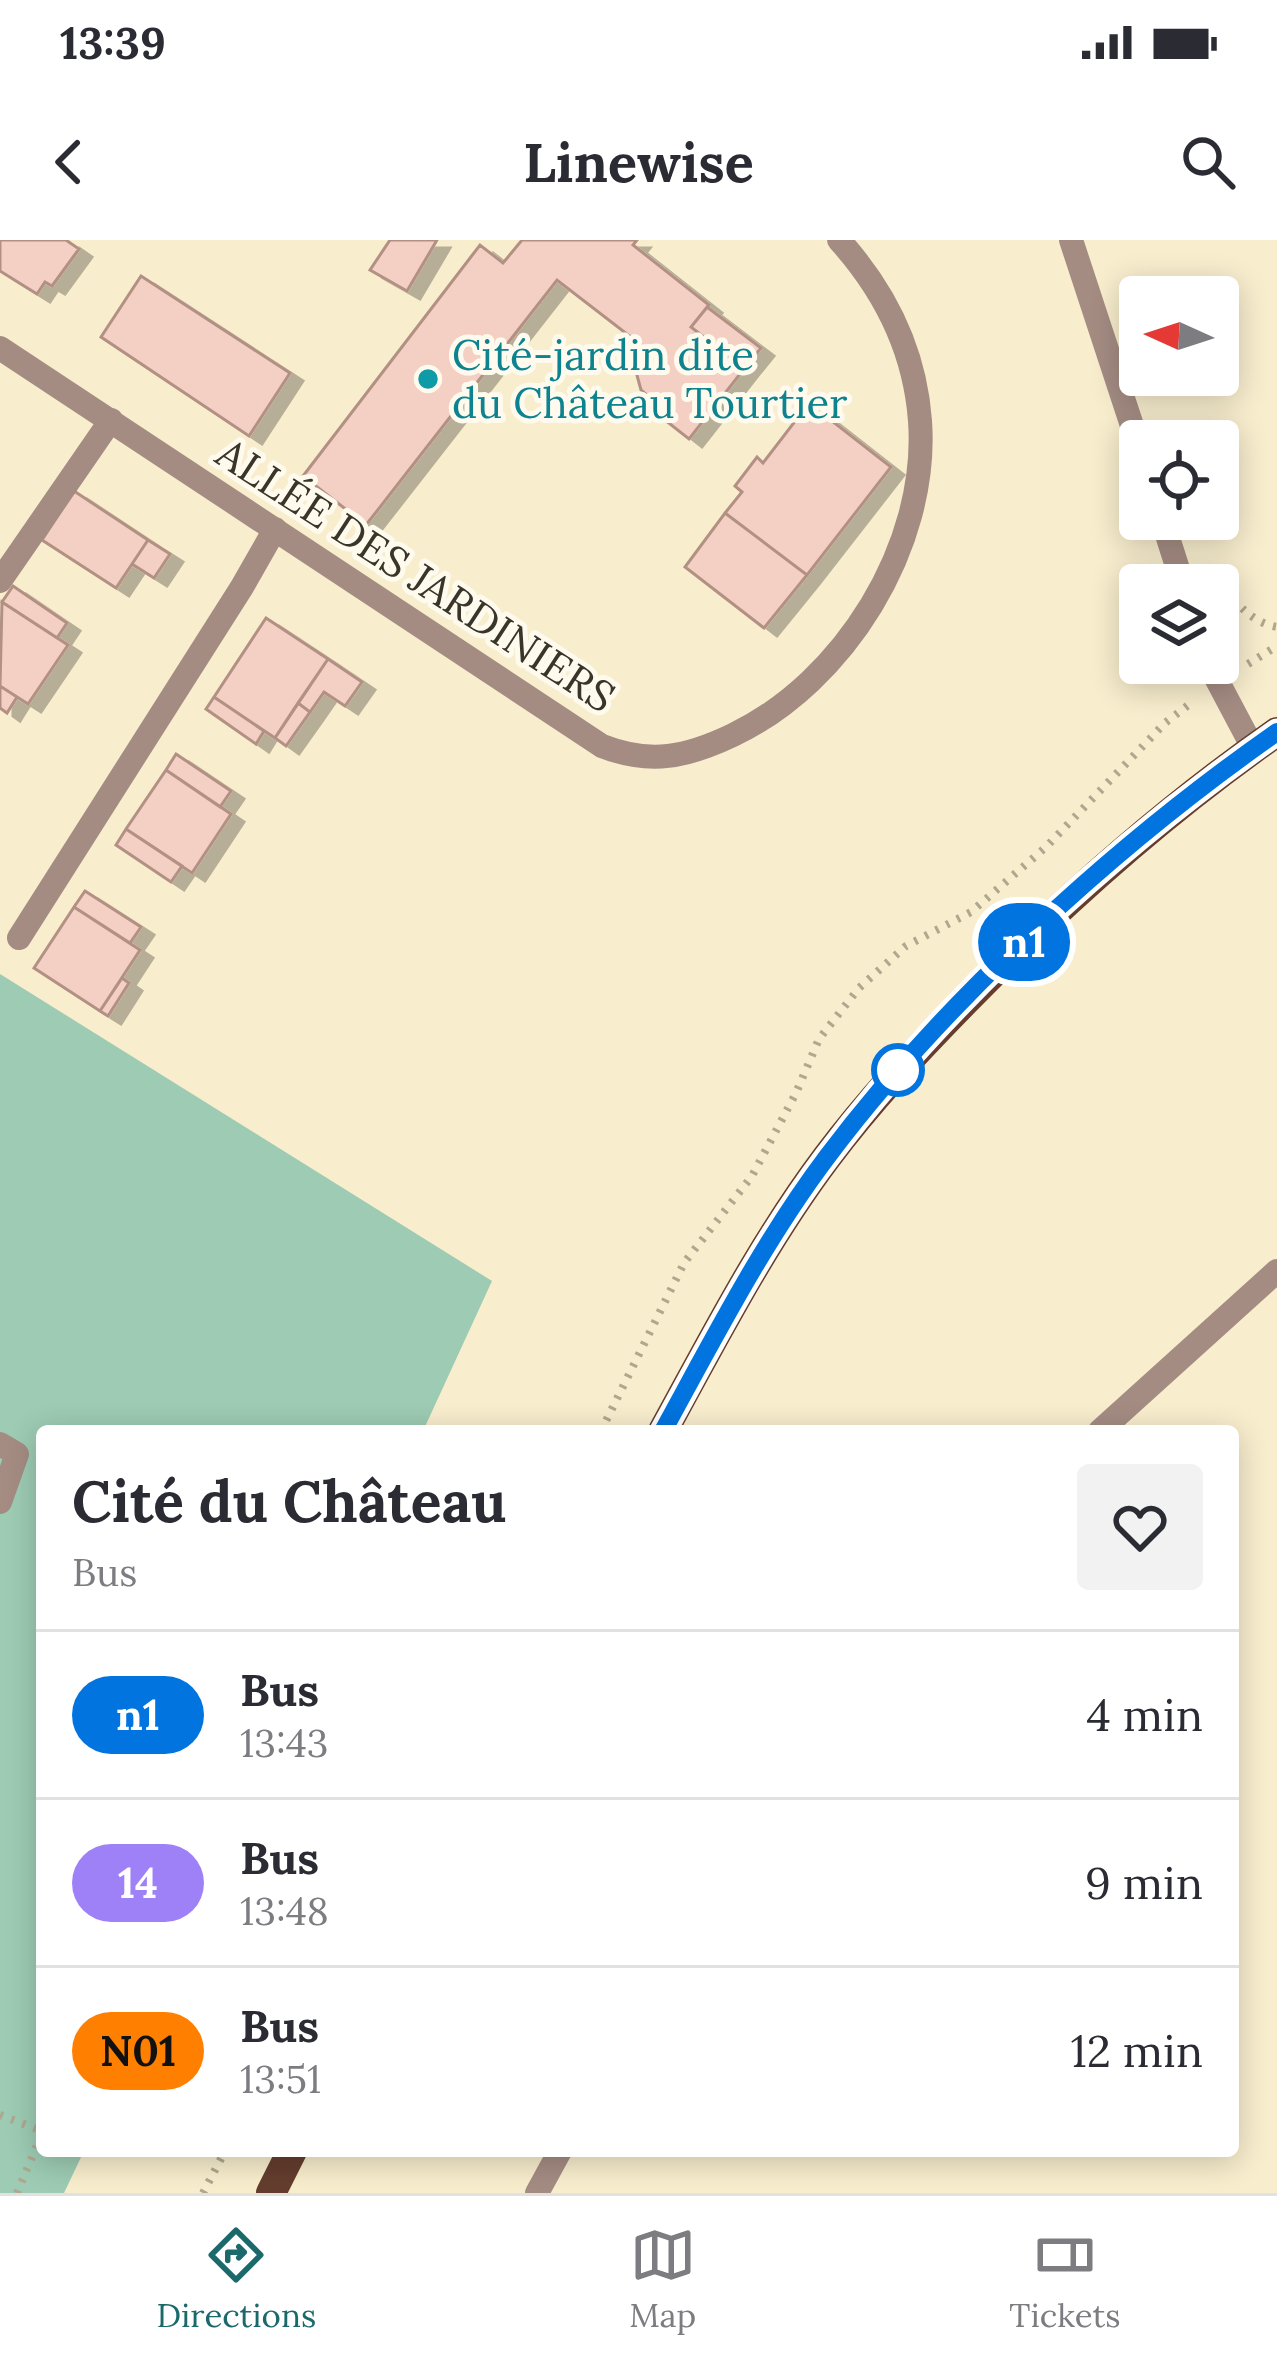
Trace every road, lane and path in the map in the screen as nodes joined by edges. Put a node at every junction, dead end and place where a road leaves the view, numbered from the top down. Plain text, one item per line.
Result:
1 (839, 240) edge
2 (1071, 240) edge
3 (0, 349) edge
4 (111, 420) junction
5 (1130, 420) edge
6 (274, 529) junction
7 (1209, 562) dead end
8 (0, 581) edge
9 (1277, 627) edge
10 (1224, 684) edge
11 (1265, 740) edge
12 (19, 938) dead end
13 (1277, 1271) edge
14 (666, 1425) edge
15 (1107, 1425) edge
16 (0, 1444) edge
17 (0, 1502) edge
18 (0, 2115) edge
19 (36, 2130) edge
20 (36, 2147) edge
21 (222, 2157) edge
22 (289, 2157) edge
23 (557, 2157) edge
24 (17, 2193) edge
25 (203, 2193) edge
26 (271, 2193) edge
27 (537, 2193) edge

1 - 6 street, ALLÉE DES JARDINIERS
2 - 5 street
3 - 4 street, ALLÉE DES JARDINIERS
4 - 6 street, ALLÉE DES JARDINIERS
4 - 8 street
6 - 12 street
7 - 9 path
10 - 11 street
11 - 14 main road
13 - 15 street
16 - 17 street
18 - 19 path
20 - 24 path
21 - 25 path
22 - 26 main road
23 - 27 street

